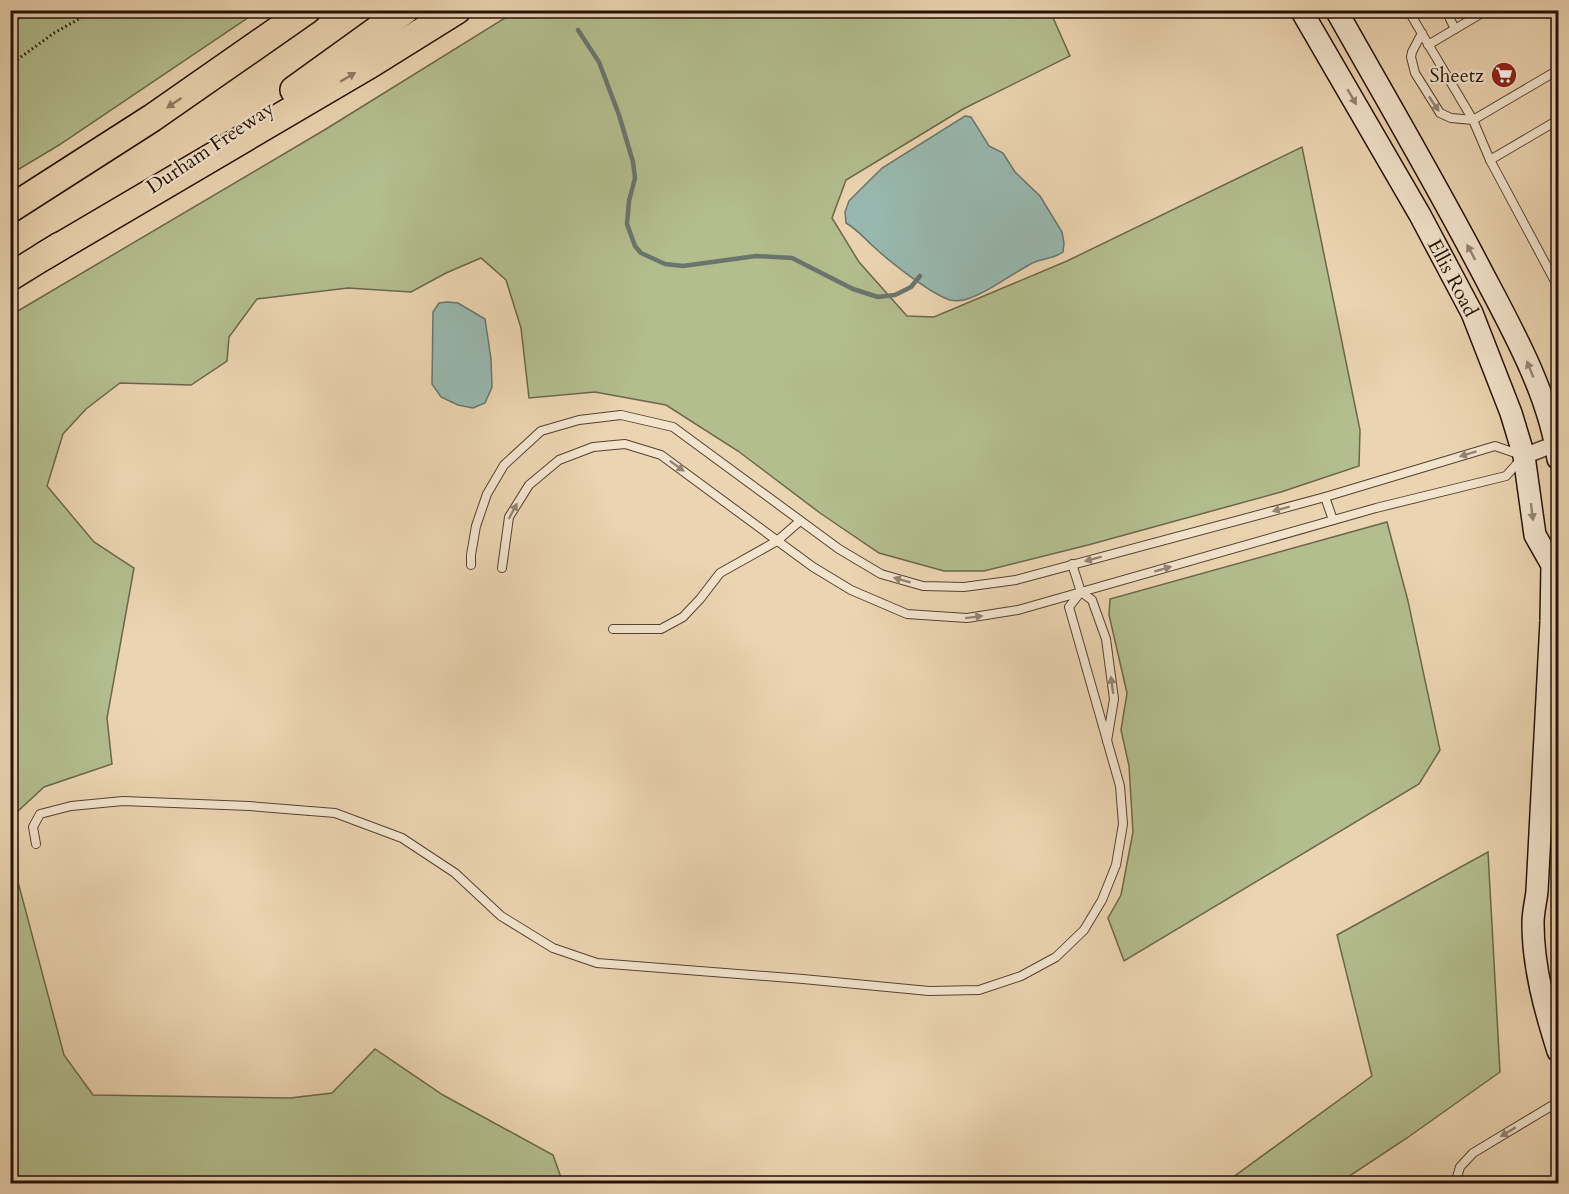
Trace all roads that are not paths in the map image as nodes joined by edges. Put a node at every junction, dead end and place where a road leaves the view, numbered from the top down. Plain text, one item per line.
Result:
1 (292, 10) edge
2 (307, 10) edge
3 (405, 10) edge
4 (457, 10) edge
5 (1301, 10) edge
6 (1312, 10) edge
7 (1336, 10) edge
8 (1408, 10) edge
9 (1466, 10) edge
10 (1486, 10) edge
11 (1449, 19) dead end
12 (1471, 19) junction
13 (1455, 29) junction
14 (1422, 33) junction
15 (1428, 45) junction
16 (222, 70) junction
17 (1558, 70) edge
18 (1394, 112) junction
19 (1473, 120) junction
20 (1558, 120) edge
21 (1490, 160) junction
22 (10, 209) edge
23 (44, 256) junction
24 (10, 277) edge
25 (1558, 284) edge
26 (1558, 447) edge
27 (1524, 456) junction
28 (1325, 497) junction
29 (1333, 520) junction
30 (800, 521) junction
31 (777, 541) junction
32 (1555, 559) edge
33 (1072, 564) junction
34 (471, 565) dead end
35 (502, 568) dead end
36 (1081, 592) junction
37 (613, 629) dead end
38 (1107, 743) junction
39 (36, 844) dead end
40 (1558, 1051) edge
41 (1558, 1102) edge
42 (1455, 1184) edge

1 - 16 highway
2 - 16 highway
3 - 23 highway, Durham Freeway
23 -> 4 highway
5 -> 27 main road, Ellis Road
6 - 18 main road
7 - 18 main road, Ellis Road
8 - 14 lane
9 - 12 lane
10 - 12 lane
11 - 13 lane
12 - 13 lane
13 - 15 lane
14 - 15 lane
14 -> 19 lane
15 - 19 lane
16 -> 22 highway
17 - 19 lane
26 -> 18 main road, Ellis Road
19 - 21 lane
20 - 21 lane
21 - 25 lane
23 - 24 highway, Durham Freeway
26 - 27 street
27 -> 28 lane
27 - 29 lane
27 -> 32 main road, Ellis Road
28 - 29 lane
28 -> 33 lane
36 -> 29 lane
30 - 31 lane
33 -> 30 lane
30 - 34 lane
35 -> 31 lane
31 -> 36 lane
31 - 37 lane
32 - 40 main road, Ellis Road
33 - 36 lane
38 -> 36 lane
36 - 38 lane
38 - 39 lane
41 -> 42 lane

